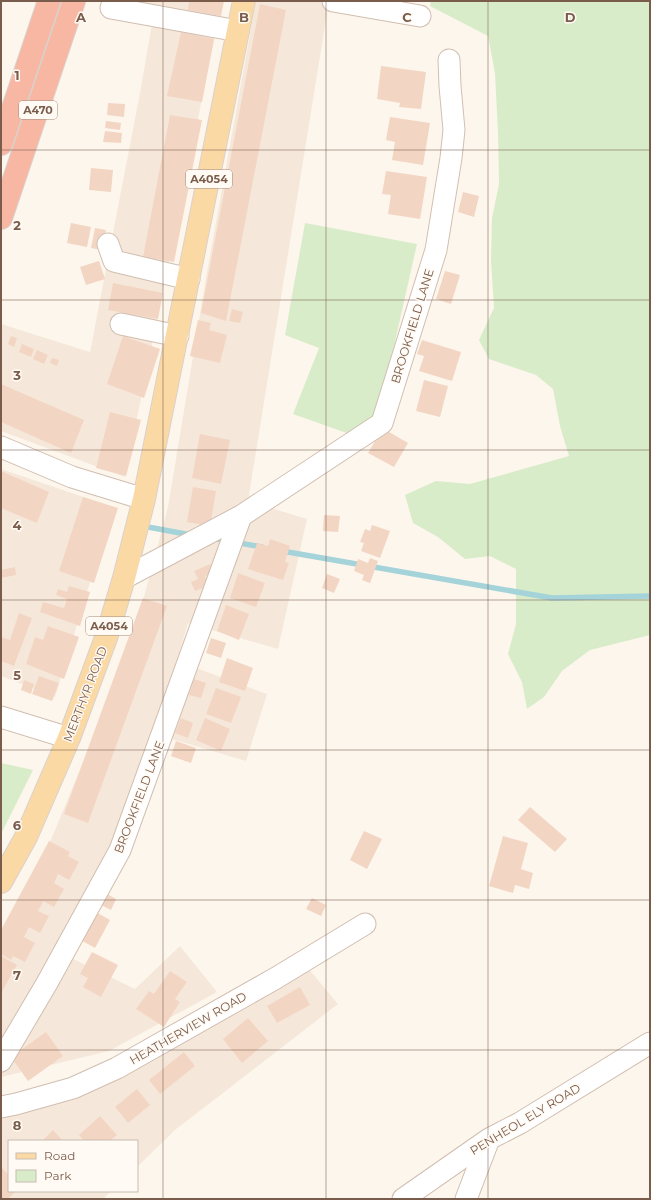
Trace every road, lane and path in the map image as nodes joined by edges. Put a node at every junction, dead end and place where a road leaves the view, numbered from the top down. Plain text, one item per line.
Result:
1 (49, 1) edge
2 (74, 1) edge
3 (244, 1) edge
4 (341, 2) edge
5 (111, 8) dead end
6 (420, 16) dead end
7 (238, 31) junction
8 (449, 60) dead end
9 (1, 144) edge
10 (1, 218) edge
11 (108, 244) dead end
12 (189, 279) junction
13 (120, 324) dead end
14 (176, 346) junction
15 (1, 447) edge
16 (144, 500) junction
17 (241, 516) junction
18 (124, 578) junction
19 (1, 717) edge
20 (69, 738) junction
21 (1, 882) edge
22 (365, 924) dead end
23 (650, 1043) edge
24 (1, 1061) edge
25 (1, 1107) edge
26 (489, 1139) junction
27 (403, 1199) edge
28 (466, 1199) edge

1 - 9 highway, A470
2 - 10 highway, A470
3 - 7 main road, A4054
4 - 6 street
5 - 7 street
7 - 12 main road, A4054
8 - 17 street, BROOKFIELD LANE
11 - 12 street
12 - 14 main road, A4054
13 - 14 street
14 - 16 main road, MERTHYR ROAD / A4054
15 - 16 street
16 - 18 main road, MERTHYR ROAD / A4054
17 - 18 street, BROOKFIELD LANE
17 - 24 street, BROOKFIELD LANE
18 - 20 main road, MERTHYR ROAD / A4054
19 - 20 street
20 - 21 main road, MERTHYR ROAD / A4054
22 - 25 street, HEATHERVIEW ROAD
23 - 26 street, PENHEOL ELY ROAD
26 - 27 street, PENHEOL ELY ROAD
26 - 28 street

